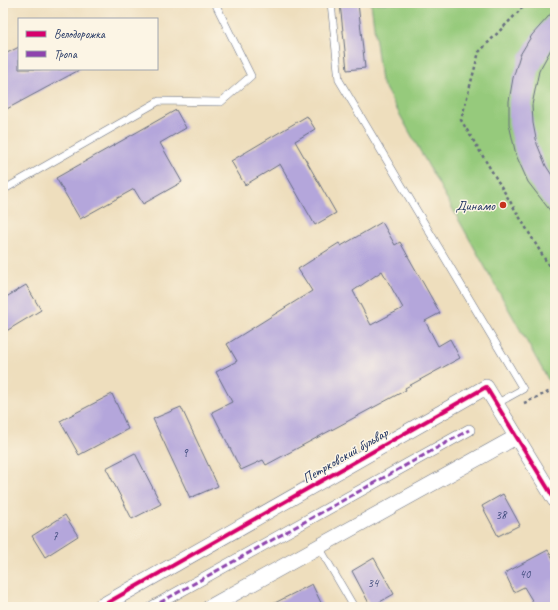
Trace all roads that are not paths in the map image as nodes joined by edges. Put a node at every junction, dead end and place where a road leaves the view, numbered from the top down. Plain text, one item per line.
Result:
1 (215, 3) edge
2 (331, 3) edge
3 (3, 190) edge
4 (496, 404) junction
5 (469, 430) dead end
6 (516, 437) junction
7 (555, 500) edge
8 (319, 547) junction
9 (100, 607) edge
10 (152, 607) edge
11 (210, 607) edge
12 (354, 607) edge

1 - 3 lane
2 - 4 lane
4 - 6 street, Петрковский бульвар
4 - 9 street, Петрковский бульвар
5 - 10 street
6 - 7 street, Петрковский бульвар
6 - 8 street
8 - 11 street
8 - 12 lane

